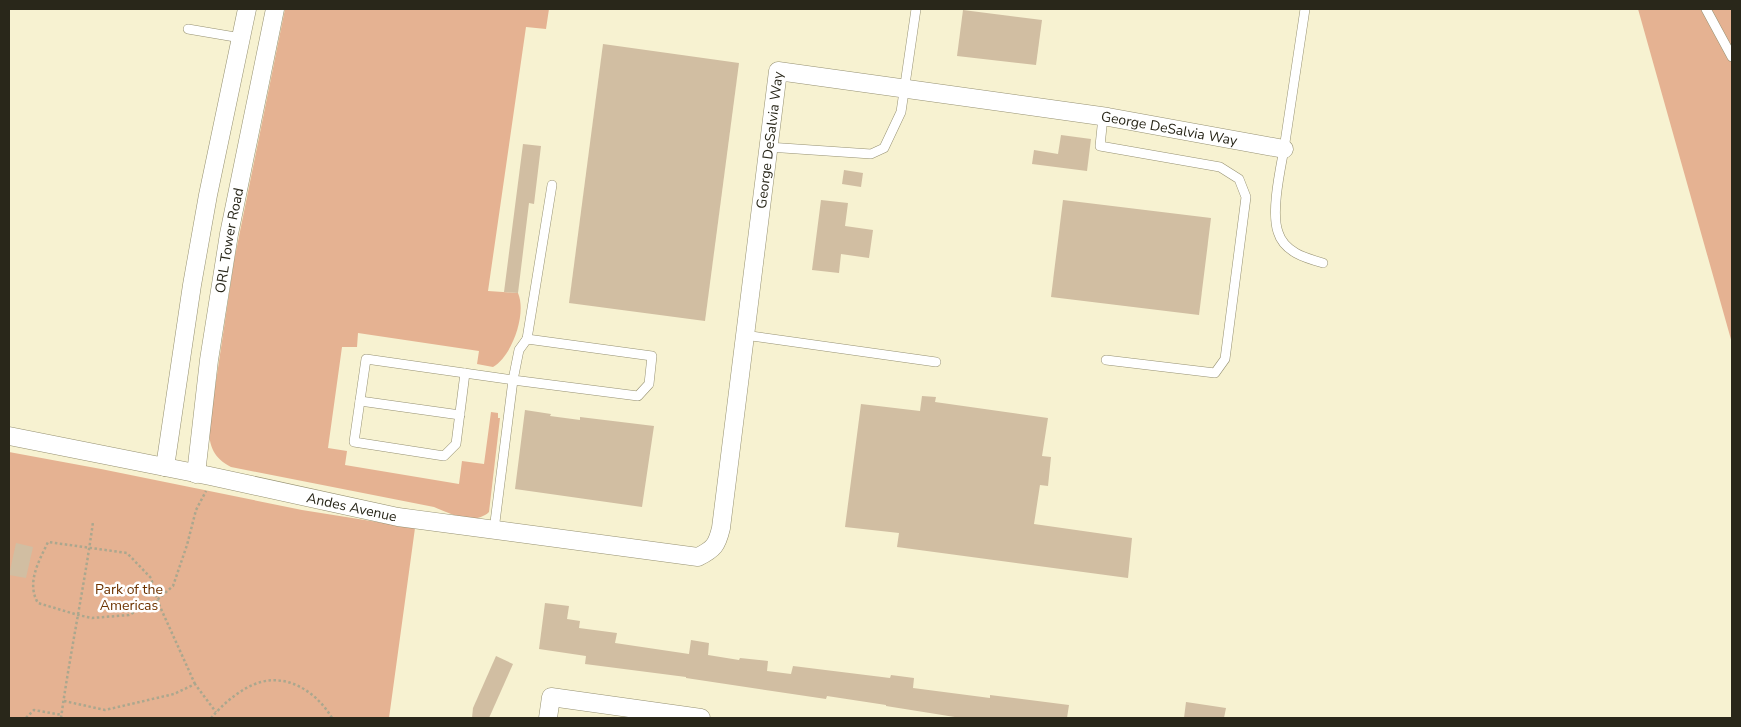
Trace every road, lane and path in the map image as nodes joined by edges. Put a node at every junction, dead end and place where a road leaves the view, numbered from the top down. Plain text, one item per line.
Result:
1 (246, 9) edge
2 (275, 9) edge
3 (916, 9) edge
4 (1305, 9) edge
5 (1706, 9) edge
6 (188, 29) dead end
7 (240, 38) junction
8 (269, 43) junction
9 (1732, 57) edge
10 (904, 89) junction
11 (1103, 116) junction
12 (768, 147) junction
13 (1284, 150) junction
14 (552, 185) dead end
15 (1323, 263) dead end
16 (744, 335) junction
17 (527, 339) junction
18 (1106, 360) dead end
19 (936, 362) dead end
20 (465, 373) junction
21 (513, 380) junction
22 (360, 401) junction
23 (460, 415) junction
24 (9, 436) edge
25 (165, 467) junction
26 (203, 475) junction
27 (93, 522) dead end
28 (494, 530) junction
29 (89, 548) junction
30 (698, 557) joint
31 (157, 600) junction
32 (78, 615) junction
33 (195, 684) junction
34 (64, 701) junction
35 (216, 712) junction
36 (61, 716) edge
37 (26, 718) edge
38 (211, 718) edge
39 (332, 718) edge
40 (548, 718) edge
41 (701, 718) edge

1 - 7 street, ORL Tower Road
2 - 8 street, ORL Tower Road
3 - 10 lane
4 - 13 lane
5 - 9 lane
6 - 7 lane
7 - 8 street
7 - 25 street, ORL Tower Road
8 - 26 street, ORL Tower Road
10 - 11 street, George DeSalvia Way
10 - 12 lane
10 - 12 street, George DeSalvia Way
11 - 13 street, George DeSalvia Way
11 - 18 lane
12 - 16 street, George DeSalvia Way
13 - 15 lane
14 - 17 lane
16 - 19 lane
16 - 30 street, George DeSalvia Way
17 - 21 lane
17 - 21 lane
20 - 21 lane
20 - 22 lane
20 - 23 lane
21 - 28 lane
22 - 23 lane
22 - 23 lane
24 - 25 street, Andes Avenue
25 - 26 street, Andes Avenue
26 - 28 street, Andes Avenue
26 - 31 path
27 - 29 path
28 - 30 street, Andes Avenue
29 - 31 path
29 - 32 path
29 - 32 path
31 - 32 path
31 - 33 path
32 - 34 path
33 - 34 path
33 - 35 path
34 - 36 path
35 - 38 path
35 - 39 path
36 - 37 path
40 - 41 street

